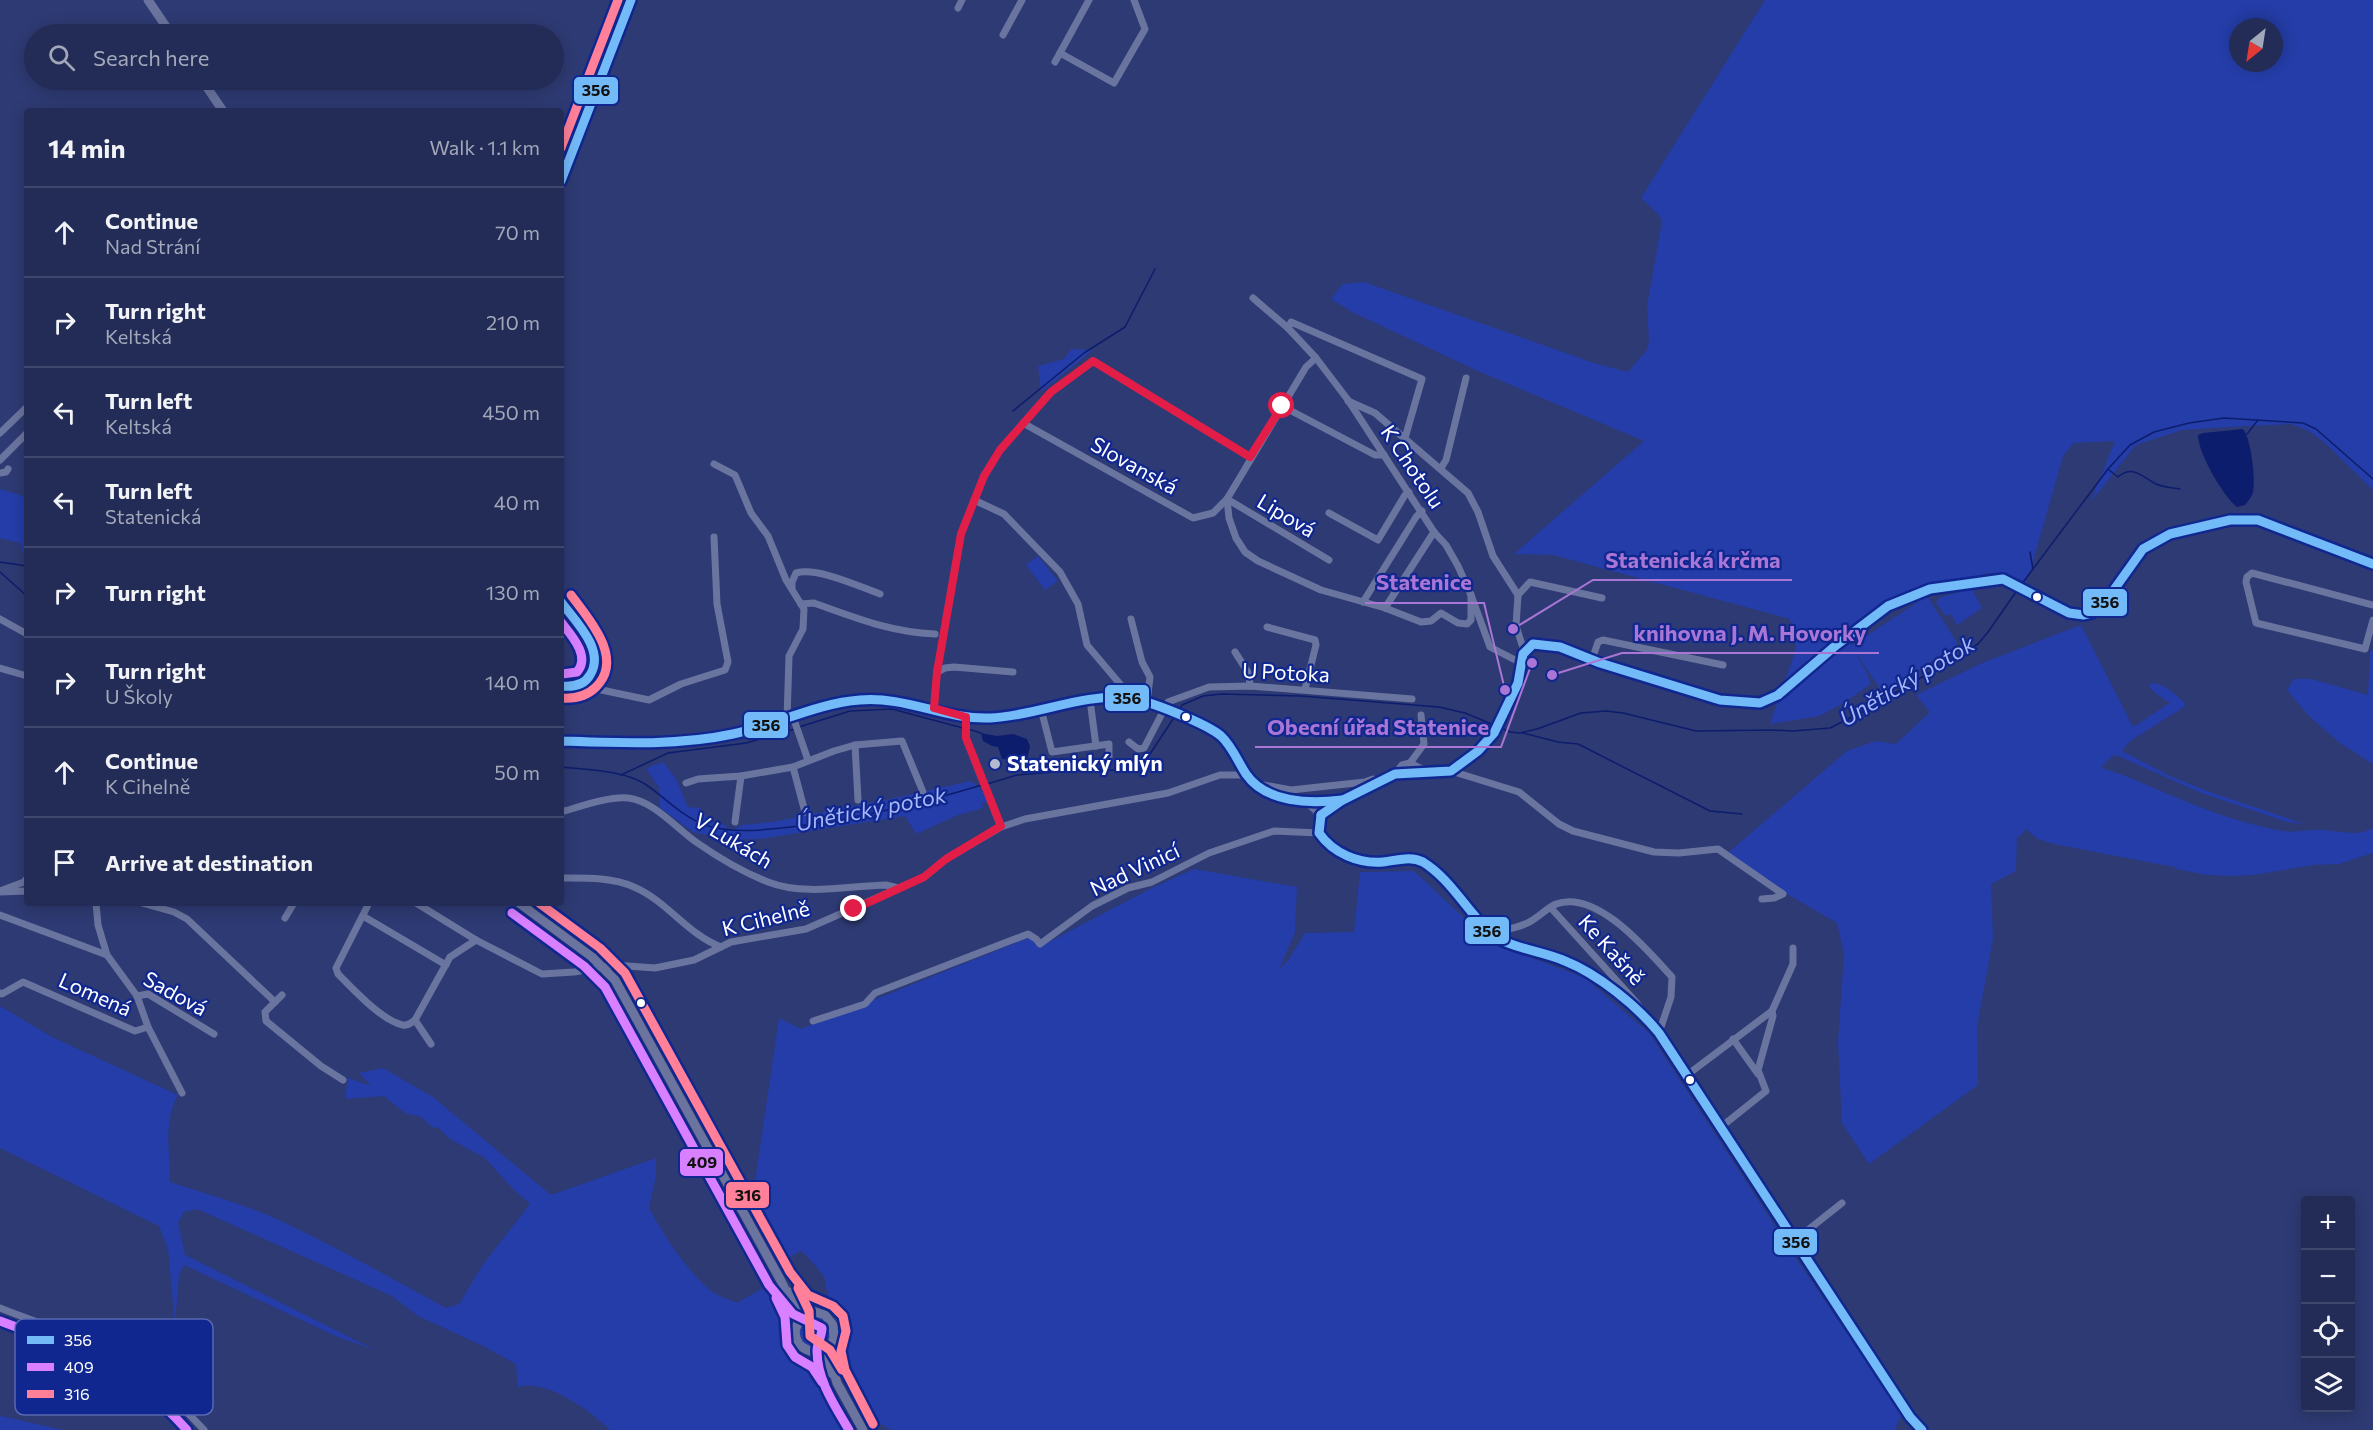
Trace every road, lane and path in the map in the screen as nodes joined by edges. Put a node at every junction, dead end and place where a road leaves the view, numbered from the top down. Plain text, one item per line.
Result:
1 (148, 0) edge
2 (154, 0) edge
3 (631, 0) edge
4 (963, 0) edge
5 (1022, 0) edge
6 (1089, 0) edge
7 (1134, 0) edge
8 (958, 8) dead end
9 (164, 24) edge
10 (166, 24) edge
11 (1003, 35) dead end
12 (1060, 53) junction
13 (1055, 62) dead end
14 (209, 90) edge
15 (221, 108) edge
16 (564, 173) edge
17 (1254, 298) dead end
18 (1289, 325) junction
19 (1316, 358) junction
20 (1466, 378) dead end
21 (1348, 400) junction
22 (1282, 406) junction
23 (24, 410) edge
24 (1023, 423) junction
25 (0, 433) edge
26 (24, 436) edge
27 (1405, 438) junction
28 (1384, 456) junction
29 (1250, 457) junction
30 (0, 460) edge
31 (714, 464) dead end
32 (1441, 468) junction
33 (8, 469) dead end
34 (0, 473) edge
35 (1409, 492) junction
36 (974, 500) junction
37 (1227, 500) junction
38 (1422, 511) junction
39 (1329, 513) dead end
40 (1434, 532) junction
41 (714, 537) dead end
42 (1329, 560) dead end
43 (2373, 564) edge
44 (792, 589) junction
45 (880, 594) dead end
46 (1471, 595) junction
47 (1518, 595) junction
48 (1602, 598) dead end
49 (1363, 602) junction
50 (801, 604) junction
51 (2373, 604) edge
52 (564, 606) edge
53 (1385, 608) junction
54 (0, 619) edge
55 (1131, 619) dead end
56 (2373, 620) edge
57 (1267, 627) dead end
58 (24, 632) edge
59 (935, 634) dead end
60 (1524, 651) junction
61 (1235, 652) dead end
62 (1592, 660) junction
63 (1521, 663) junction
64 (1723, 665) dead end
65 (0, 669) edge
66 (937, 672) junction
67 (1013, 672) dead end
68 (24, 675) edge
69 (585, 682) junction
70 (564, 686) edge
71 (1250, 686) junction
72 (1305, 689) junction
73 (1129, 698) junction
74 (1412, 699) dead end
75 (1090, 700) junction
76 (1147, 702) junction
77 (934, 708) junction
78 (1041, 709) junction
79 (1167, 710) junction
80 (1421, 716) dead end
81 (966, 717) junction
82 (790, 718) junction
83 (564, 741) edge
84 (1129, 742) dead end
85 (855, 745) junction
86 (1096, 746) junction
87 (1109, 758) dead end
88 (808, 760) junction
89 (1410, 764) junction
90 (793, 767) junction
91 (1451, 771) junction
92 (1430, 773) junction
93 (1395, 774) junction
94 (1247, 775) junction
95 (741, 777) junction
96 (1380, 781) junction
97 (686, 783) dead end
98 (1252, 783) junction
99 (922, 792) dead end
100 (858, 800) dead end
101 (1341, 801) junction
102 (1306, 802) junction
103 (564, 811) edge
104 (805, 812) dead end
105 (1321, 815) junction
106 (735, 822) dead end
107 (1001, 826) junction
108 (1319, 833) junction
109 (564, 878) edge
110 (24, 882) edge
111 (898, 888) junction
112 (0, 891) edge
113 (24, 891) edge
114 (1762, 898) dead end
115 (96, 906) edge
116 (153, 906) edge
117 (292, 906) edge
118 (368, 906) edge
119 (421, 906) edge
120 (523, 906) edge
121 (1551, 908) junction
122 (0, 915) edge
123 (363, 916) junction
124 (285, 918) dead end
125 (1489, 933) junction
126 (476, 940) junction
127 (721, 947) junction
128 (1793, 948) dead end
129 (107, 955) junction
130 (446, 965) junction
131 (603, 967) junction
132 (0, 993) edge
133 (282, 995) dead end
134 (136, 996) junction
135 (275, 1002) junction
136 (1772, 1011) junction
137 (1645, 1016) junction
138 (416, 1020) junction
139 (813, 1021) dead end
140 (148, 1027) junction
141 (1659, 1033) junction
142 (214, 1034) dead end
143 (1733, 1039) junction
144 (431, 1044) dead end
145 (1687, 1075) junction
146 (1759, 1076) junction
147 (343, 1080) dead end
148 (182, 1093) dead end
149 (1721, 1127) junction
150 (1842, 1203) dead end
151 (1794, 1241) junction
152 (780, 1279) junction
153 (0, 1308) edge
154 (817, 1313) junction
155 (28, 1319) edge
156 (798, 1323) junction
157 (830, 1345) junction
158 (812, 1351) junction
159 (837, 1383) junction
160 (189, 1415) edge
161 (204, 1430) edge
162 (863, 1430) edge
163 (1922, 1430) edge

1 - 9 main road
2 - 10 main road
3 - 16 main road
4 - 8 street
5 - 11 street
6 - 12 street
7 - 12 street
12 - 13 street
14 - 15 main road
17 - 18 street, K Chotolu
18 - 19 street, K Chotolu
18 - 27 street
19 - 21 street, K Chotolu
19 - 22 street
20 - 32 street
21 - 27 street
21 - 28 street, K Chotolu
22 - 28 street
22 - 29 street
23 - 25 street
24 - 29 street
24 - 36 street
24 - 37 street, Slovanská
26 - 30 street
27 - 32 street
28 - 35 street, K Chotolu
29 - 37 street
31 - 44 street
32 - 47 street
33 - 34 street
35 - 38 street, K Chotolu
35 - 39 street
36 - 66 street
36 - 73 street
37 - 42 street, Lipová
37 - 49 street
38 - 40 street, K Chotolu
38 - 49 street
40 - 46 street, K Chotolu
40 - 53 street
41 - 69 street
43 - 62 street
44 - 45 street
44 - 50 street
46 - 53 street
46 - 63 street, K Chotolu
47 - 48 street
47 - 60 street
49 - 53 street
50 - 59 street
50 - 82 street
51 - 56 street
52 - 69 main road
54 - 58 street
55 - 76 street
57 - 72 street
60 - 62 street
60 - 63 street
61 - 71 street
62 - 64 street
63 - 91 street
65 - 68 street
66 - 67 street
66 - 77 street
69 - 70 main road
71 - 72 street, U Potoka
71 - 79 street, U Potoka
72 - 74 street, U Potoka
73 - 75 street
73 - 76 street
75 - 78 street
75 - 86 street
76 - 79 street
77 - 81 street
77 - 82 street
78 - 81 street
78 - 86 street
79 - 84 street
79 - 94 street
80 - 89 street
81 - 107 street
82 - 83 street
82 - 88 street
85 - 88 street
85 - 99 street
85 - 100 street
86 - 87 street
88 - 90 street
89 - 92 street
89 - 93 street
90 - 95 street
90 - 104 street
91 - 92 street
91 - 114 street
92 - 93 street
93 - 96 street
94 - 98 street
94 - 107 street, K Cihelně
95 - 97 street
95 - 106 street
96 - 98 street
96 - 101 street
98 - 102 street
101 - 102 street
101 - 105 street
102 - 105 street
103 - 111 street, V Lukách
105 - 108 street
107 - 111 street, K Cihelně
108 - 125 street
108 - 139 street, Nad Vinicí
109 - 127 street
110 - 112 street
111 - 127 street, K Cihelně
112 - 113 street
115 - 129 street, Sadová
116 - 135 street
117 - 124 street
118 - 123 street
119 - 126 street, K Cihelně
120 - 131 main road
121 - 125 street
121 - 137 street, Ke Kašně
121 - 141 street
122 - 129 street
123 - 130 street
123 - 138 street
125 - 137 street
126 - 130 street
126 - 131 street, K Cihelně
127 - 131 street, K Cihelně
128 - 136 street
129 - 134 street, Sadová
130 - 138 street
131 - 152 main road
132 - 140 street, Lomená
133 - 135 street
134 - 140 street, Lomená
134 - 142 street, Sadová
135 - 147 street
136 - 143 street
136 - 146 street
137 - 141 street
138 - 144 street
140 - 148 street
141 - 145 street
143 - 145 street
143 - 146 street
145 - 149 street
146 - 149 street
149 - 151 street
150 - 151 street
151 - 163 street
152 - 154 main road
152 - 156 main road
153 - 155 street
154 - 156 main road
154 - 157 main road
156 - 158 main road
157 - 158 main road
157 - 159 main road
158 - 159 main road
159 - 162 main road
160 - 161 street

